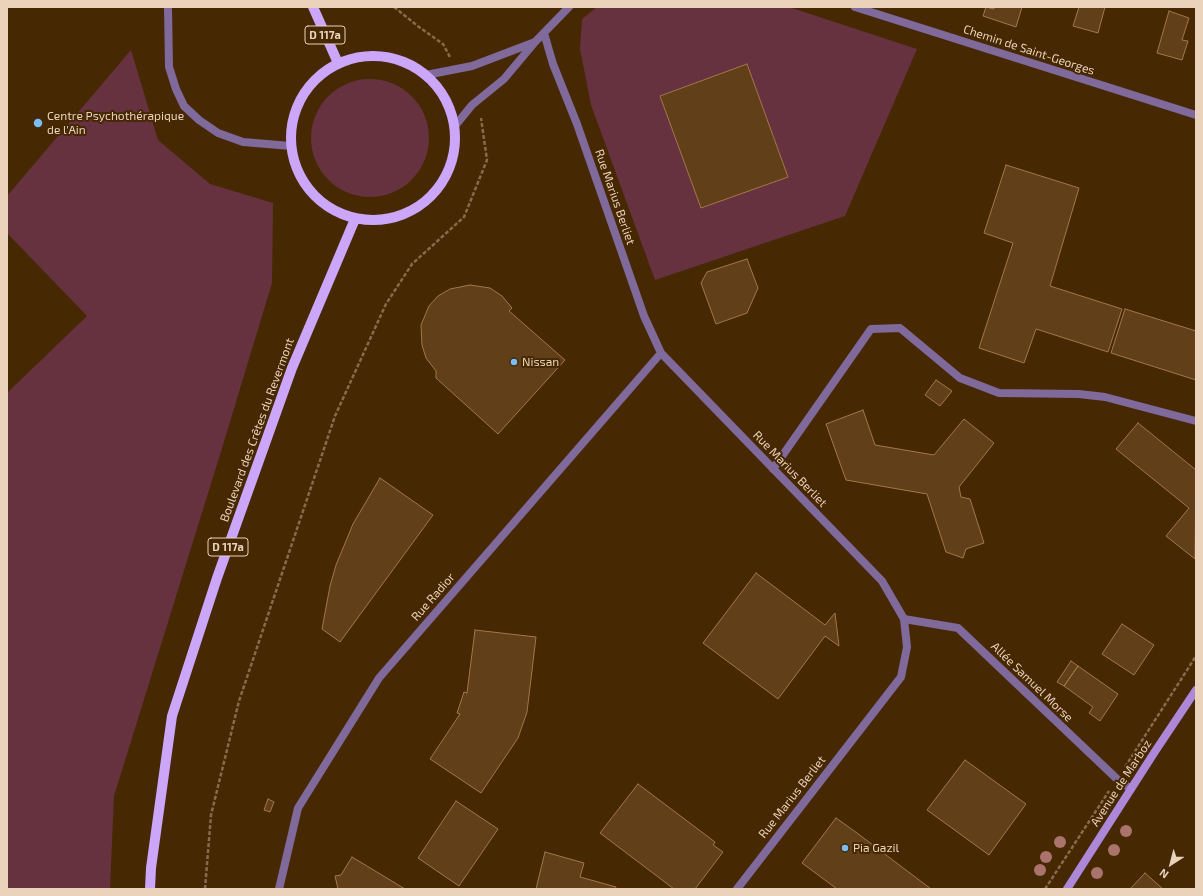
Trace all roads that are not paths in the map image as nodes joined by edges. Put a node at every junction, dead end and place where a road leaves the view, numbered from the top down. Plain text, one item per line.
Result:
1 (168, 7) edge
2 (314, 7) edge
3 (569, 7) edge
4 (855, 7) edge
5 (544, 33) junction
6 (535, 42) junction
7 (338, 64) junction
8 (426, 75) junction
9 (1196, 115) edge
10 (455, 126) junction
11 (291, 146) junction
12 (355, 219) junction
13 (661, 353) junction
14 (1196, 422) edge
15 (773, 469) junction
16 (904, 619) junction
17 (1196, 690) edge
18 (1131, 789) junction
19 (150, 889) edge
20 (279, 889) edge
21 (737, 889) edge
22 (1067, 889) edge

1 - 11 street
2 - 7 main road, D 117a
3 - 5 street
4 - 9 street, Chemin de Saint-Georges
5 - 6 street
5 - 13 street, Rue Marius Berliet
6 - 8 street
6 - 10 street
7 - 8 main road
7 - 11 main road
8 - 10 main road
10 - 12 main road
11 - 12 main road
12 - 19 main road, Boulevard des Crêtes du Revermont / D 117a
13 - 15 street, Rue Marius Berliet
13 - 20 street, Rue Radior
14 - 15 street
15 - 16 street, Rue Marius Berliet
16 - 18 street, Allée Samuel Morse
16 - 21 street, Rue Marius Berliet
17 - 18 main road, Avenue de Marboz
18 - 22 main road, Avenue de Marboz

